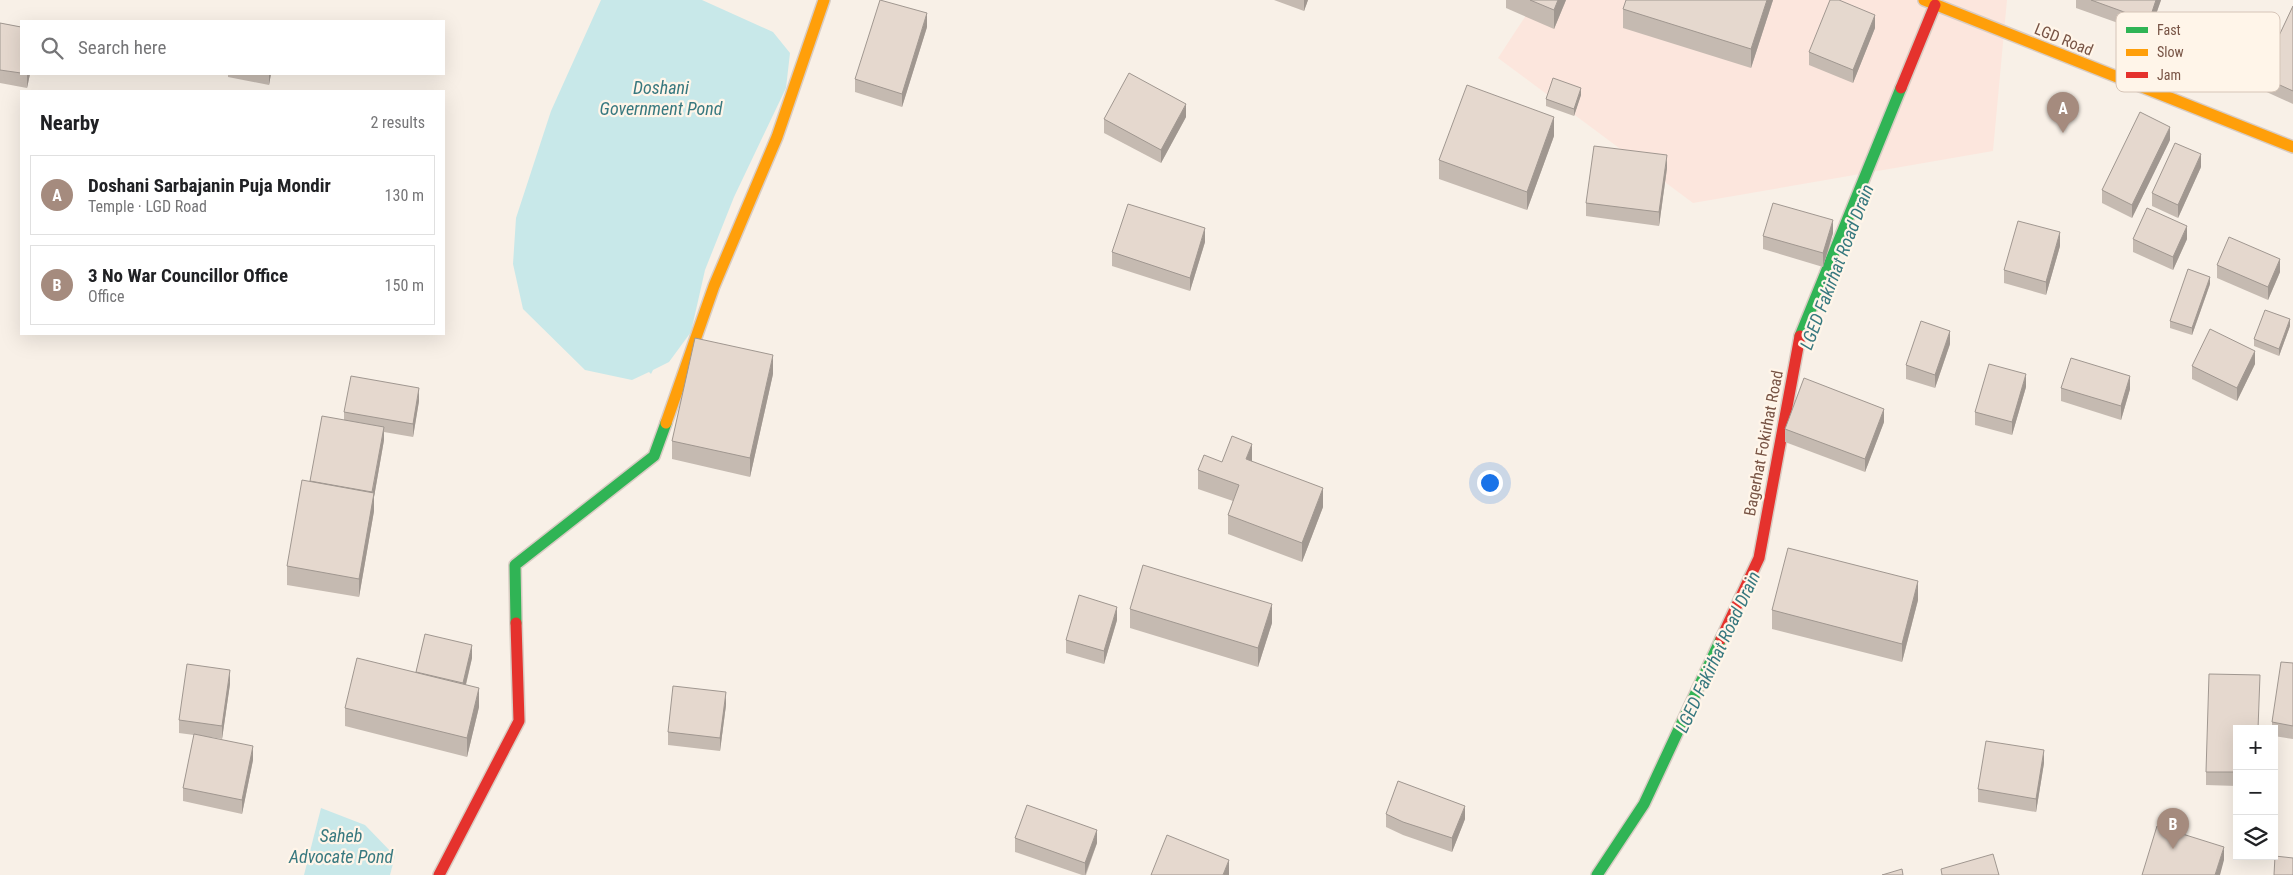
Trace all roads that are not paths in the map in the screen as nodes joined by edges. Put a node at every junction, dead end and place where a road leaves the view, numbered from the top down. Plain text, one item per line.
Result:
1 (824, 0) edge
2 (1924, 0) edge
3 (1935, 5) junction
4 (2116, 77) edge
5 (2154, 92) edge
6 (2293, 147) edge
7 (439, 875) edge
8 (1597, 875) edge

1 - 7 street
2 - 3 street, LGD Road
3 - 4 street, LGD Road
3 - 8 street, Bagerhat Fokirhat Road
5 - 6 street, LGD Road

